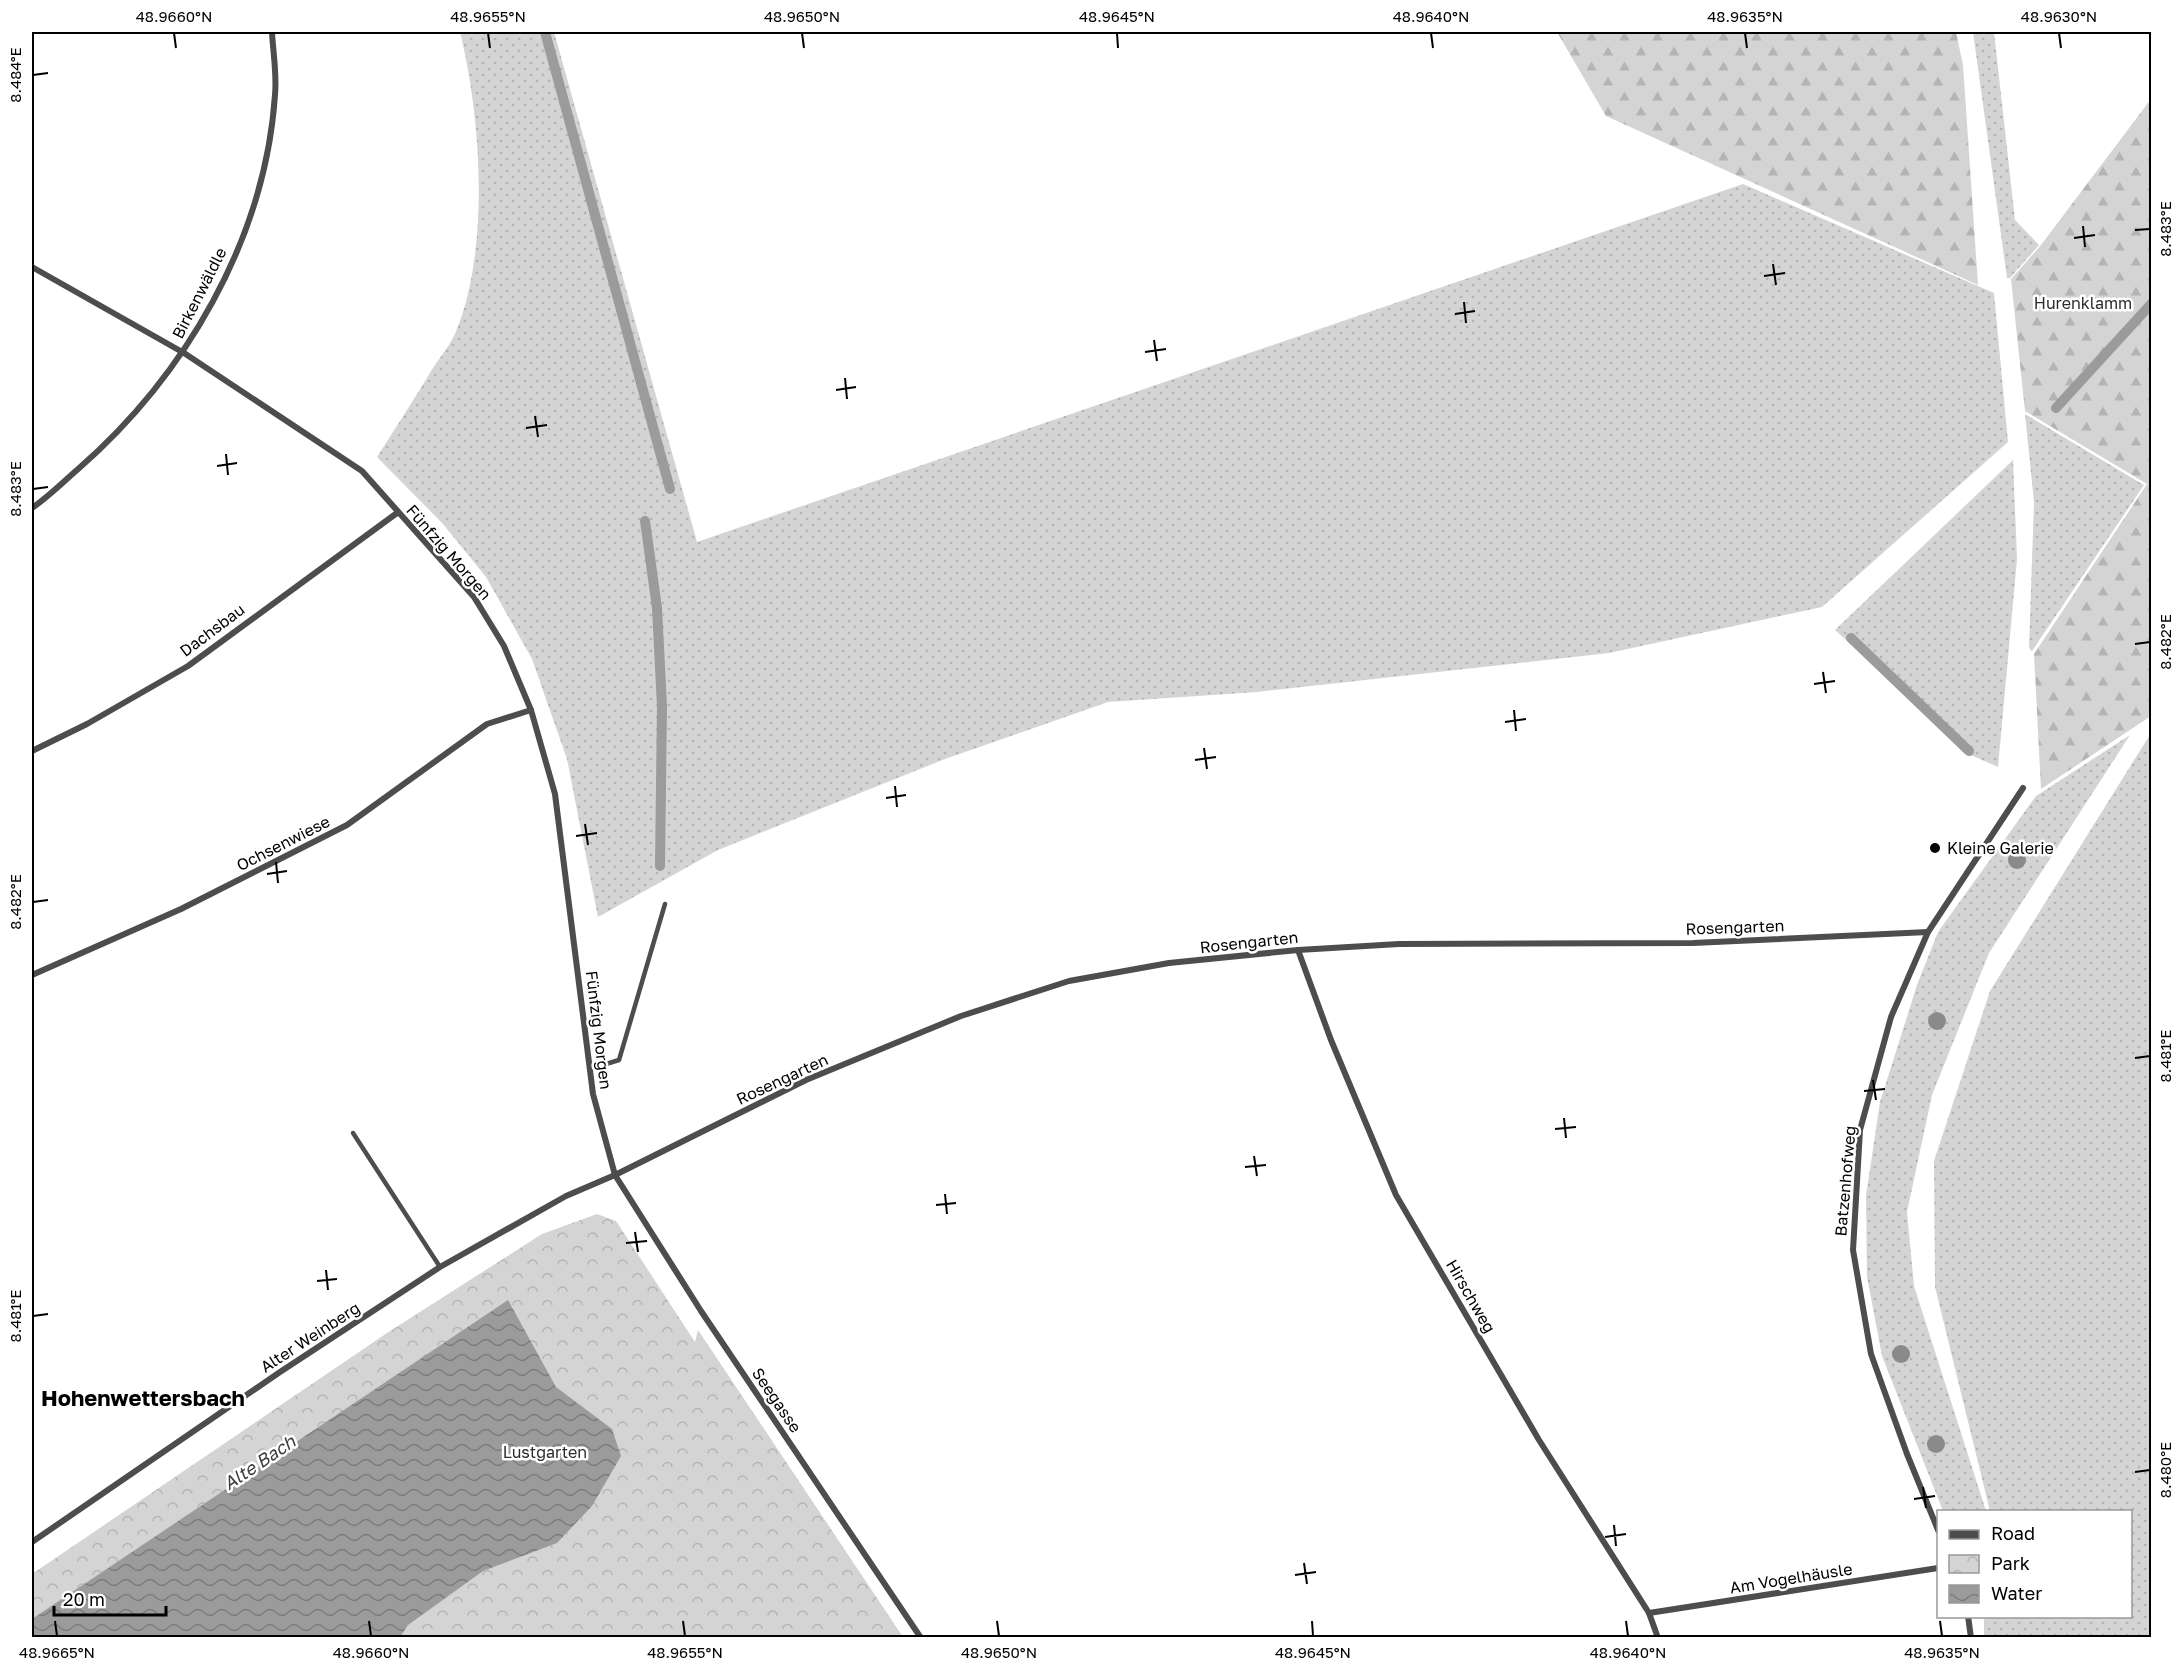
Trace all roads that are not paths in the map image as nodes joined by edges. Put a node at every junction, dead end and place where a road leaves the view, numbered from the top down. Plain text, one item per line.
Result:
1 (272, 32) edge
2 (32, 267) edge
3 (184, 353) junction
4 (32, 508) edge
5 (397, 513) junction
6 (531, 710) junction
7 (32, 752) edge
8 (2023, 788) dead end
9 (665, 904) dead end
10 (1928, 932) junction
11 (1298, 950) junction
12 (32, 975) edge
13 (590, 1069) junction
14 (353, 1133) dead end
15 (615, 1175) junction
16 (440, 1267) junction
17 (1937, 1527) edge
18 (32, 1542) edge
19 (1937, 1568) edge
20 (1649, 1613) junction
21 (1968, 1618) edge
22 (921, 1638) edge
23 (1658, 1638) edge
24 (1971, 1638) edge

1 - 3 street, Birkenwäldle
2 - 3 street, Fünfzig Morgen
3 - 4 street, Birkenwäldle
3 - 5 street, Fünfzig Morgen
5 - 6 street, Fünfzig Morgen
5 - 7 street, Dachsbau
6 - 12 street, Ochsenwiese
6 - 13 street, Fünfzig Morgen
8 - 10 street, Batzenhofweg
9 - 13 lane
10 - 11 street, Rosengarten
10 - 17 street, Batzenhofweg
11 - 15 street, Rosengarten
11 - 20 street, Hirschweg
13 - 15 street, Fünfzig Morgen
14 - 16 lane
15 - 16 street, Alter Weinberg
15 - 22 street, Seegasse
16 - 18 street, Alter Weinberg
19 - 20 street, Am Vogelhäusle
20 - 23 street, Hirschweg
21 - 24 street

